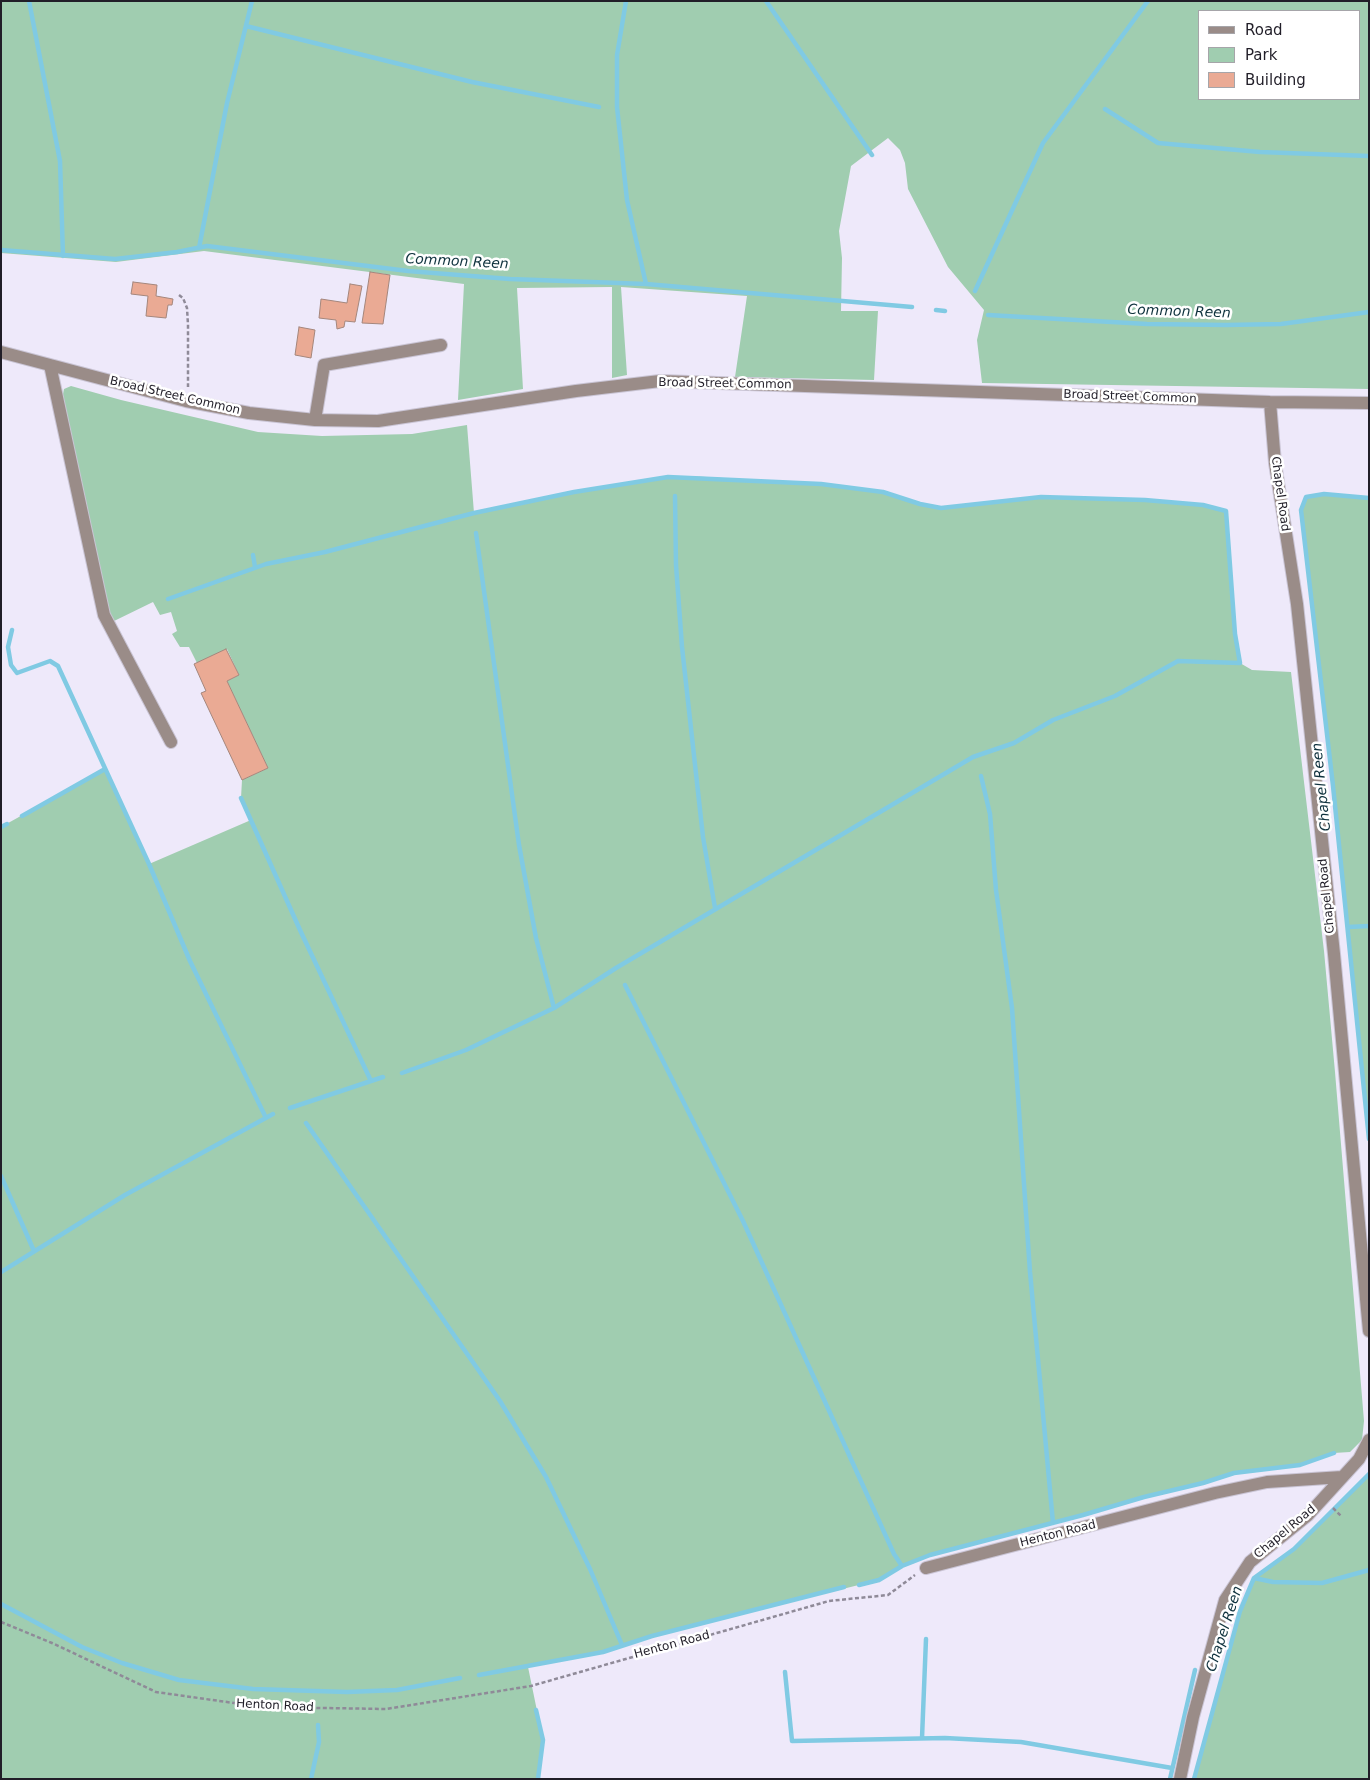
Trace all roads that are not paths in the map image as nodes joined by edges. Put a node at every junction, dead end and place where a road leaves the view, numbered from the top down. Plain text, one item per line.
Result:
1 (441, 345) dead end
2 (1, 352) edge
3 (50, 365) junction
4 (1270, 402) junction
5 (1369, 403) edge
6 (315, 420) junction
7 (171, 742) dead end
8 (1369, 1332) edge
9 (1369, 1440) edge
10 (1342, 1477) junction
11 (926, 1568) road end
12 (1180, 1779) edge

1 - 6 street
2 - 3 street, Broad Street Common
3 - 6 street, Broad Street Common
3 - 7 street
4 - 5 street, Broad Street Common
4 - 6 street, Broad Street Common
4 - 8 street, Chapel Road
9 - 10 street, Chapel Road
10 - 11 street, Henton Road
10 - 12 street, Chapel Road

